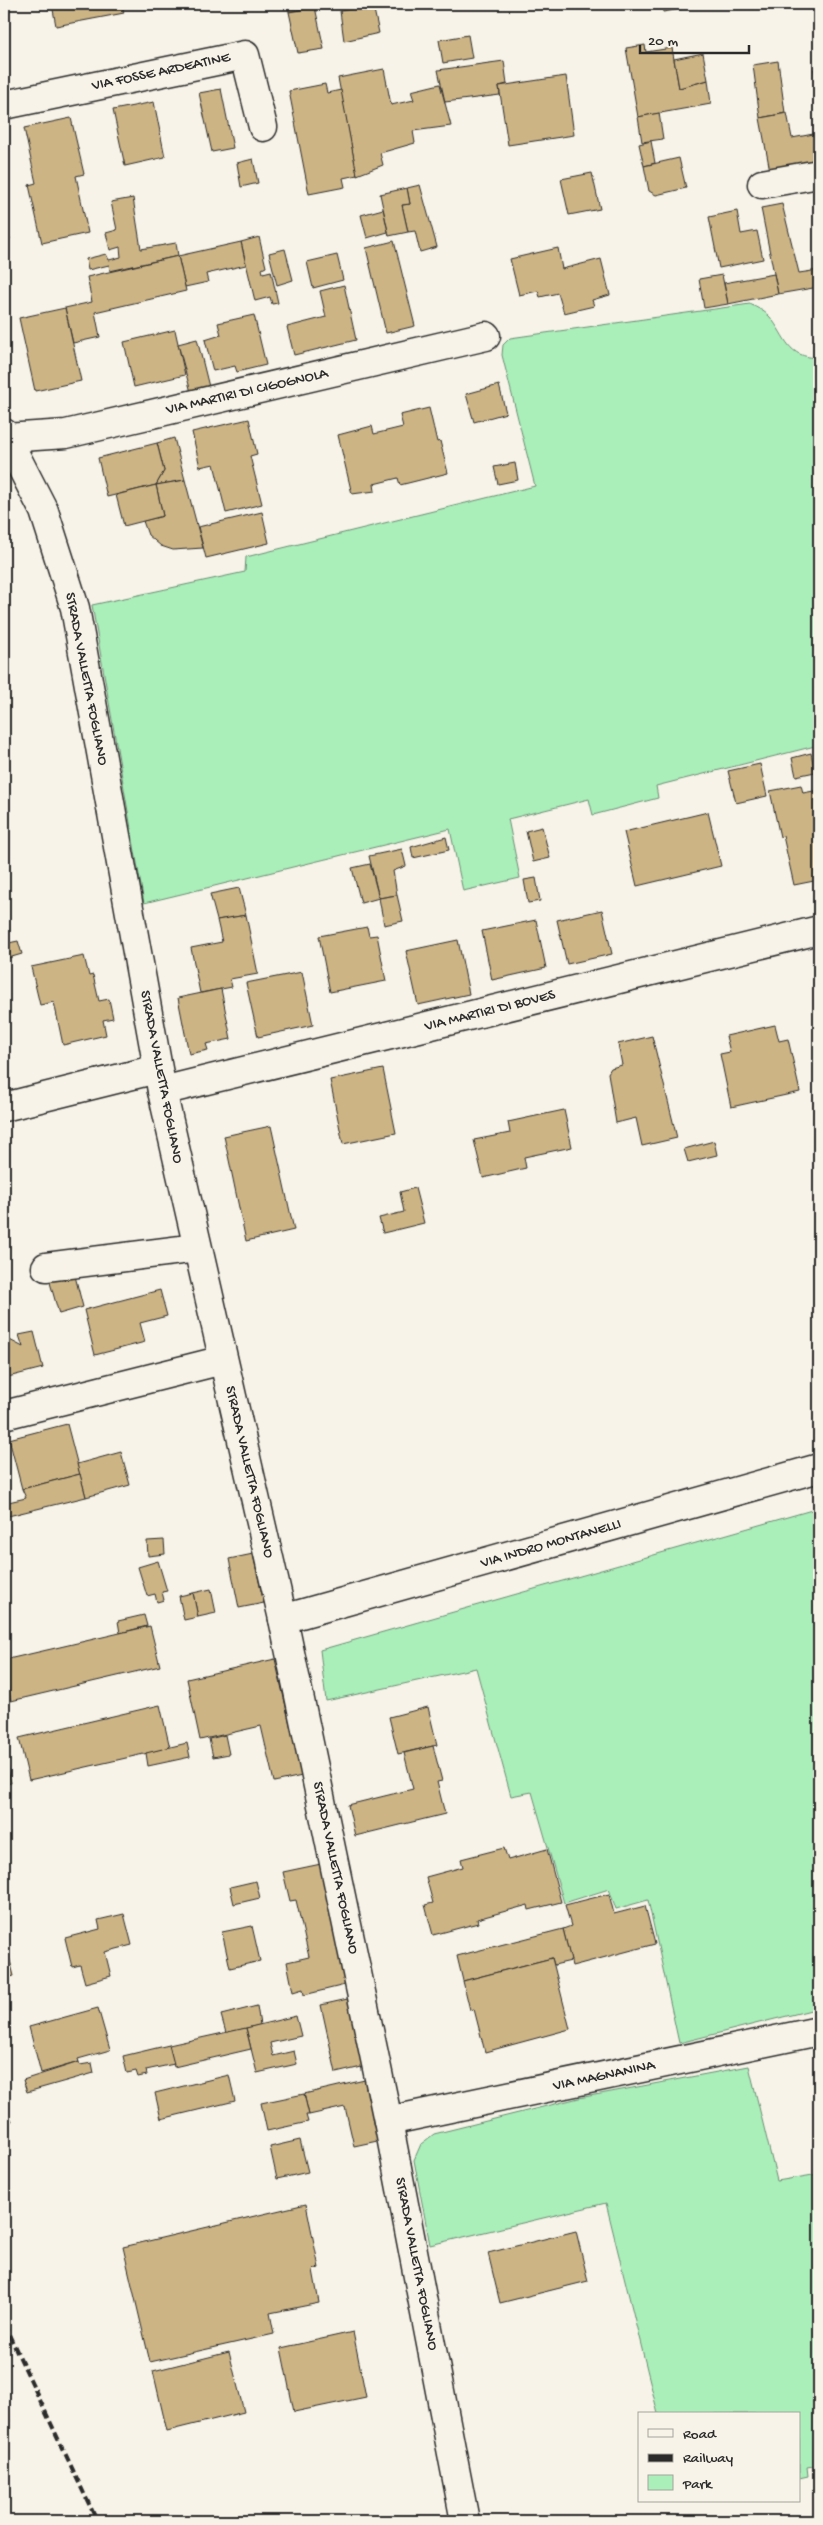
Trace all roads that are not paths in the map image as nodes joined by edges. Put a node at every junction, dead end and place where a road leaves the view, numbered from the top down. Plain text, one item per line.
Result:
1 (4, 105) edge
2 (263, 127) dead end
3 (819, 174) edge
4 (762, 184) dead end
5 (486, 336) dead end
6 (5, 435) edge
7 (819, 930) edge
8 (159, 1080) junction
9 (4, 1107) edge
10 (197, 1248) junction
11 (46, 1267) dead end
12 (223, 1360) junction
13 (4, 1415) edge
14 (819, 1468) edge
15 (283, 1619) junction
16 (819, 2031) edge
17 (388, 2121) junction
18 (465, 2521) edge

1 - 2 street, VIA FOSSE ARDEATINE
3 - 4 street
5 - 6 street, VIA MARTIRI DI CIGOGNOLA
6 - 8 street, STRADA VALLETTA FOGLIANO
7 - 8 street, VIA MARTIRI DI BOVES
8 - 9 street, VIA MARTIRI DI BOVES
8 - 10 street, STRADA VALLETTA FOGLIANO
10 - 11 street
10 - 12 street, STRADA VALLETTA FOGLIANO
12 - 13 street
12 - 15 street, STRADA VALLETTA FOGLIANO
14 - 15 street, VIA INDRO MONTANELLI
15 - 17 street, STRADA VALLETTA FOGLIANO
16 - 17 street, VIA MAGNANINA
17 - 18 street, STRADA VALLETTA FOGLIANO

